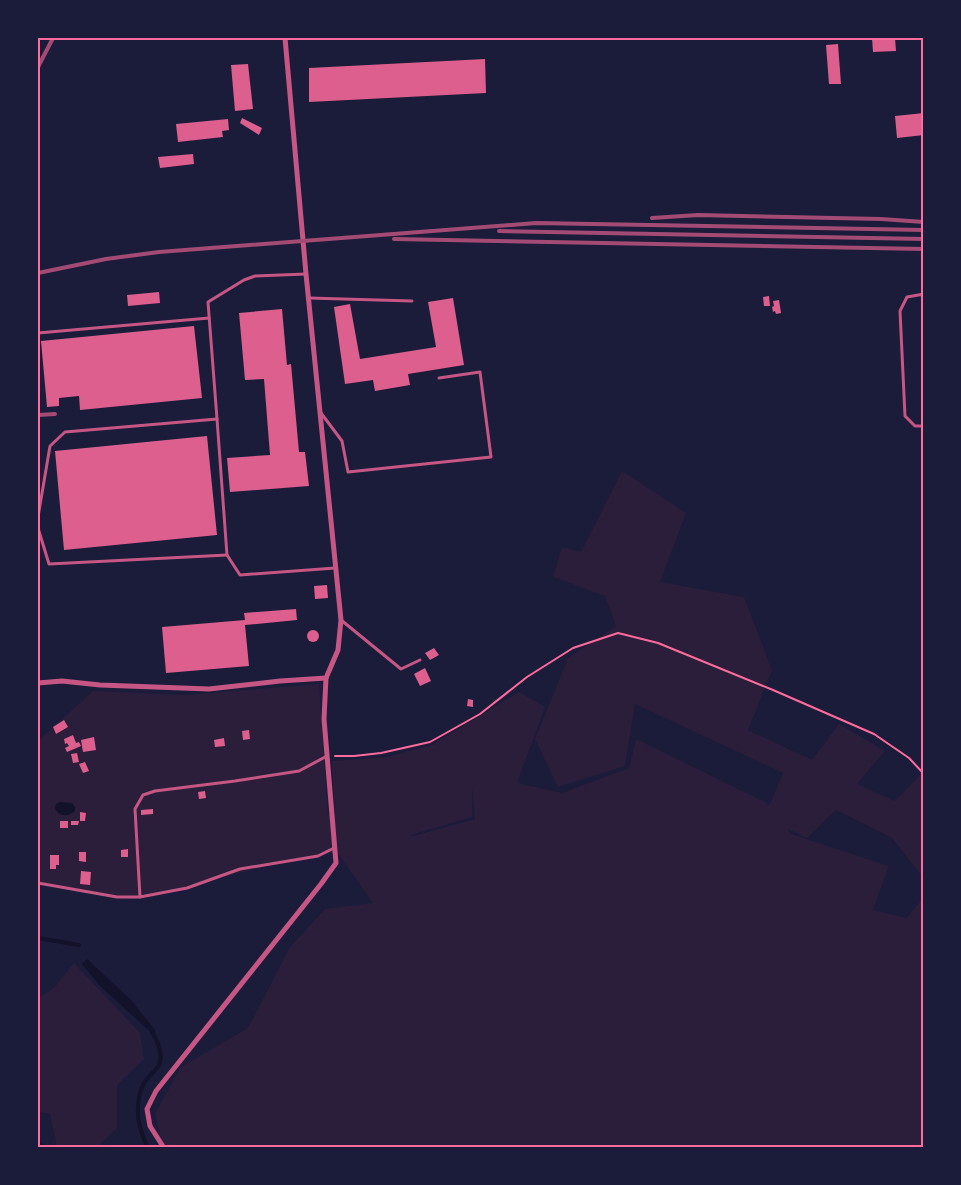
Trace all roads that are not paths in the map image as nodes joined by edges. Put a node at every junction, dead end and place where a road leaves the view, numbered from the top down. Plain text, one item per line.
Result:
1 (285, 38) edge
2 (306, 274) junction
3 (924, 294) edge
4 (309, 298) junction
5 (412, 301) dead end
6 (209, 318) junction
7 (38, 333) edge
8 (439, 378) dead end
9 (320, 411) junction
10 (217, 419) junction
11 (924, 426) edge
12 (38, 517) edge
13 (38, 528) edge
14 (227, 555) junction
15 (335, 568) junction
16 (341, 620) junction
17 (420, 660) dead end
18 (326, 678) junction
19 (38, 682) edge
20 (327, 755) junction
21 (334, 848) junction
22 (38, 883) edge
23 (140, 897) junction
24 (164, 1148) edge

1 - 2 street
2 - 4 street
2 - 6 lane
3 - 11 lane
4 - 5 lane
4 - 9 street
6 - 7 lane
6 - 10 lane
8 - 9 lane
9 - 15 street
10 - 12 lane
10 - 14 lane
13 - 14 lane
14 - 15 lane
15 - 16 street
16 - 17 lane
16 - 18 street
18 - 19 street
18 - 20 street
20 - 21 street
20 - 23 lane
21 - 23 lane
21 - 24 street
22 - 23 lane

